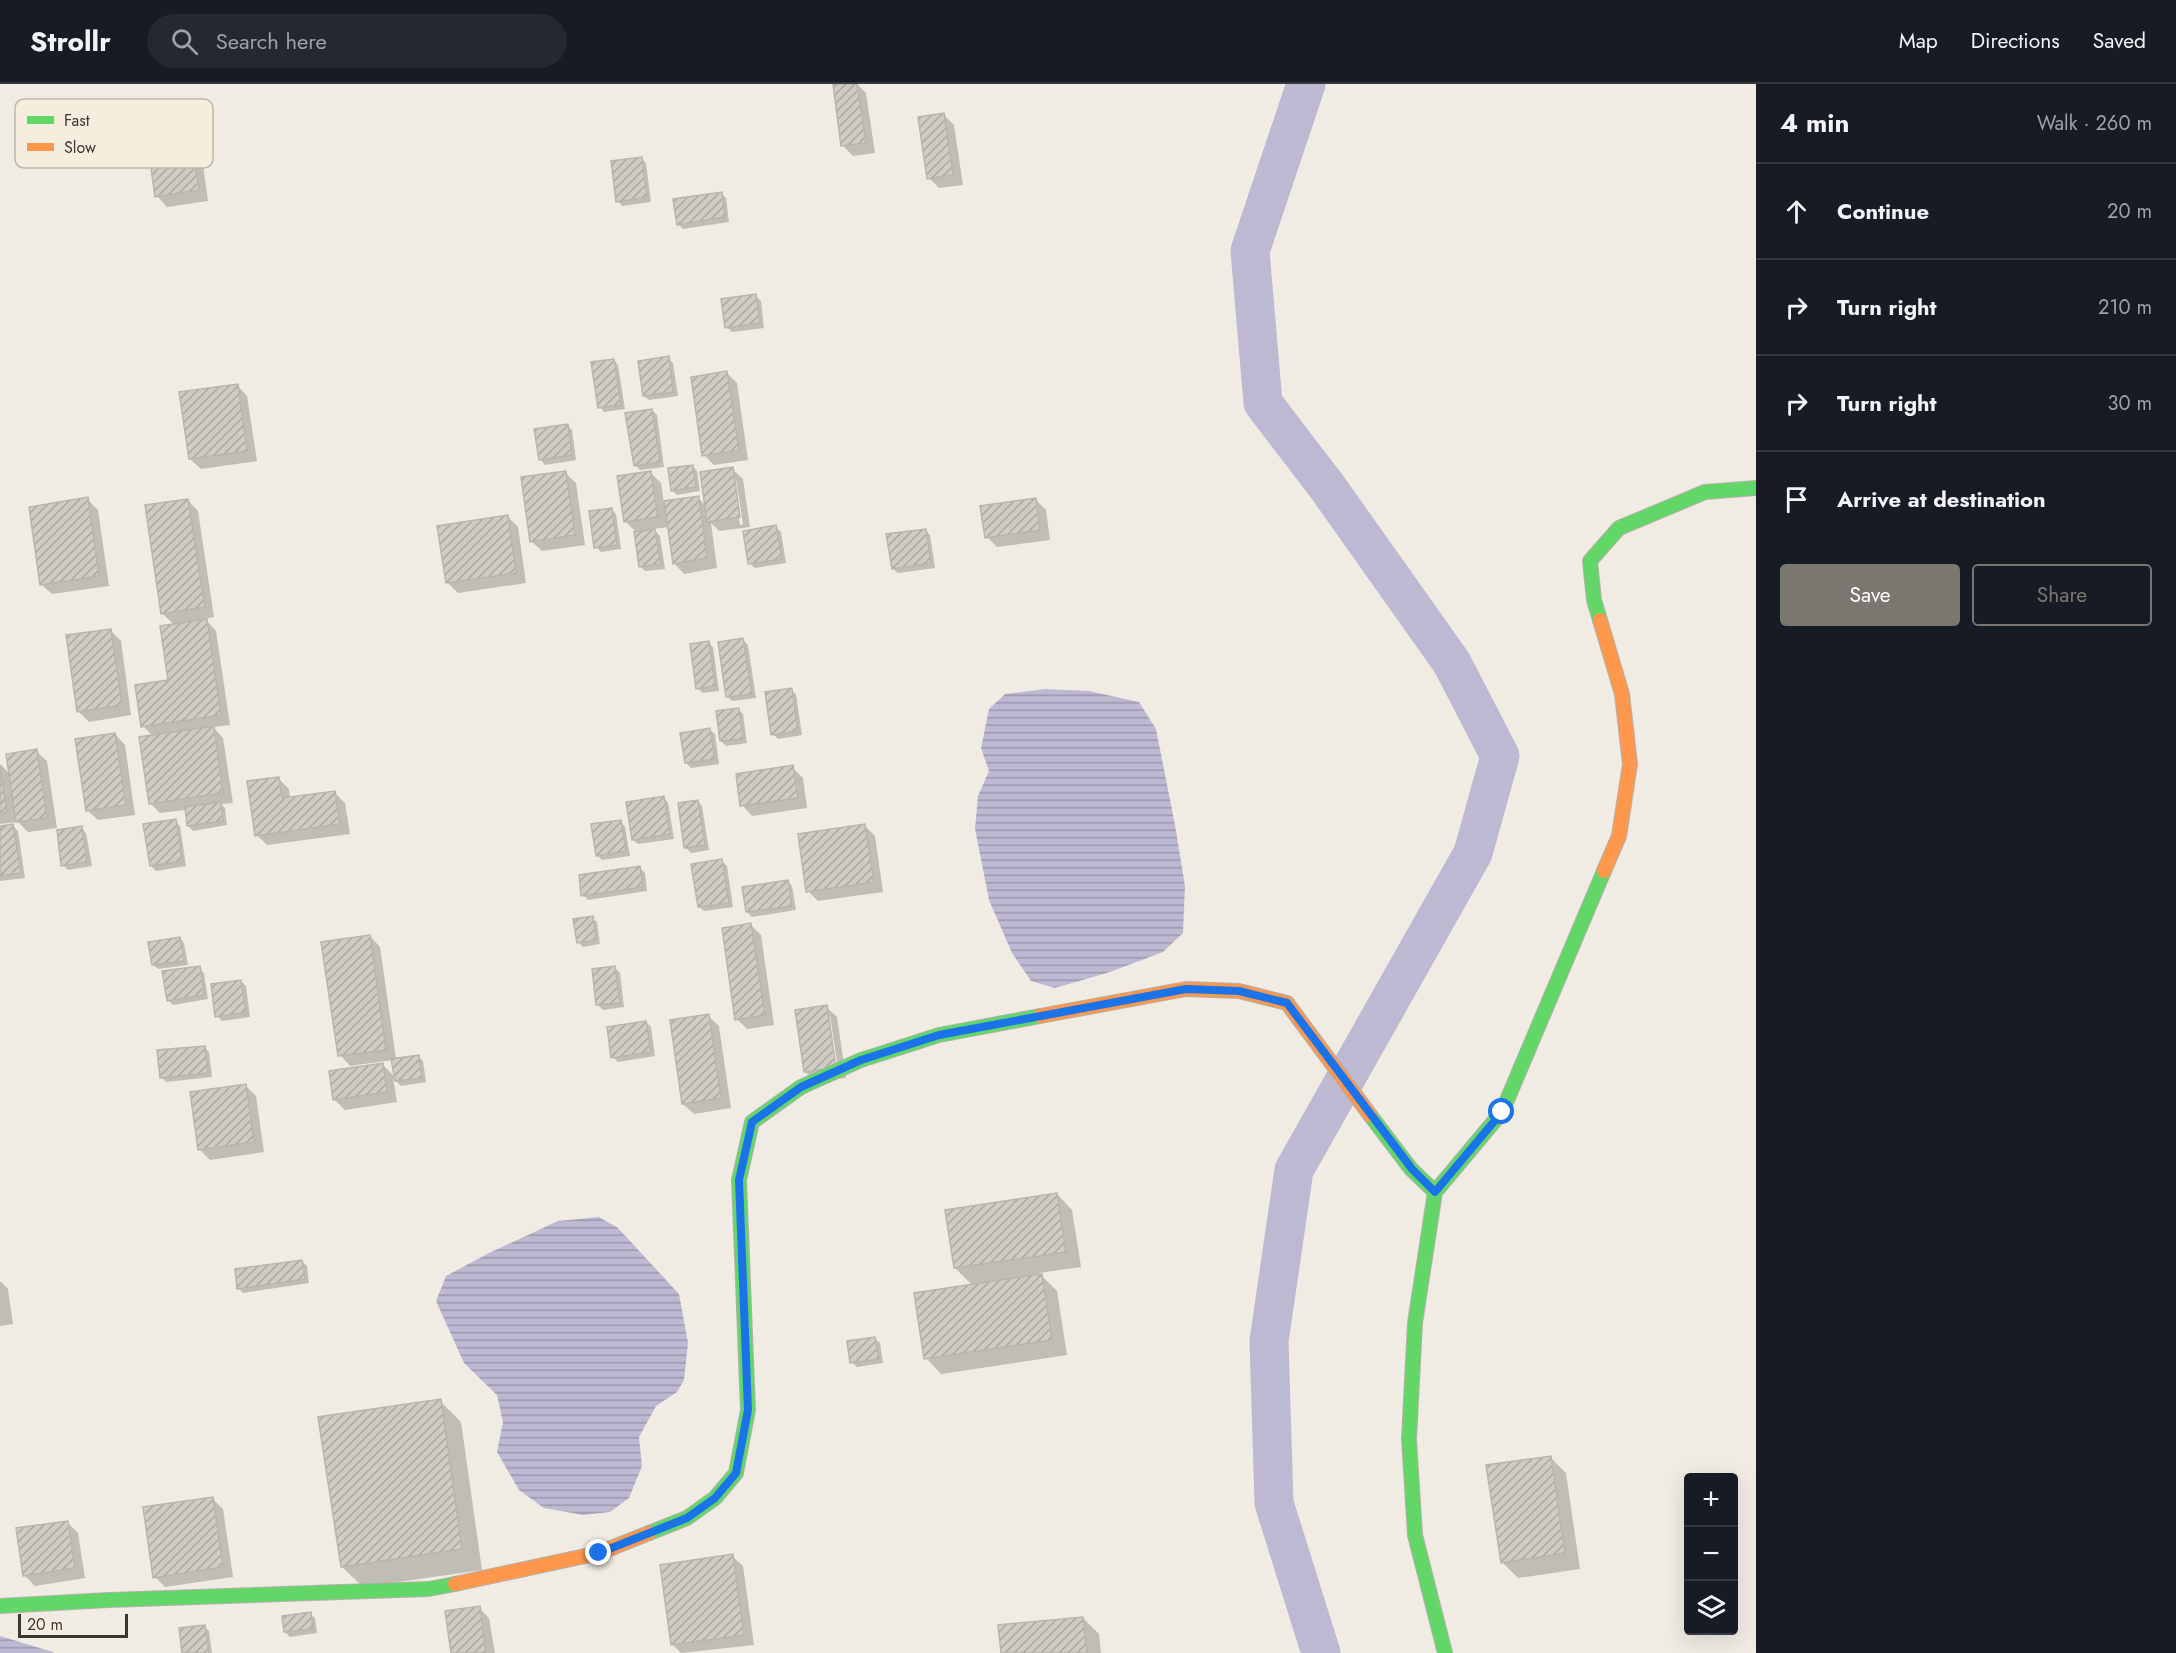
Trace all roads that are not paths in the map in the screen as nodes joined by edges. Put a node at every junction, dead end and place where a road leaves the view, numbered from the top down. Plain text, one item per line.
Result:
1 (1756, 488) edge
2 (1435, 1192) junction
3 (0, 1606) edge
4 (1445, 1653) edge

1 - 2 street
2 - 3 street
2 - 4 street

